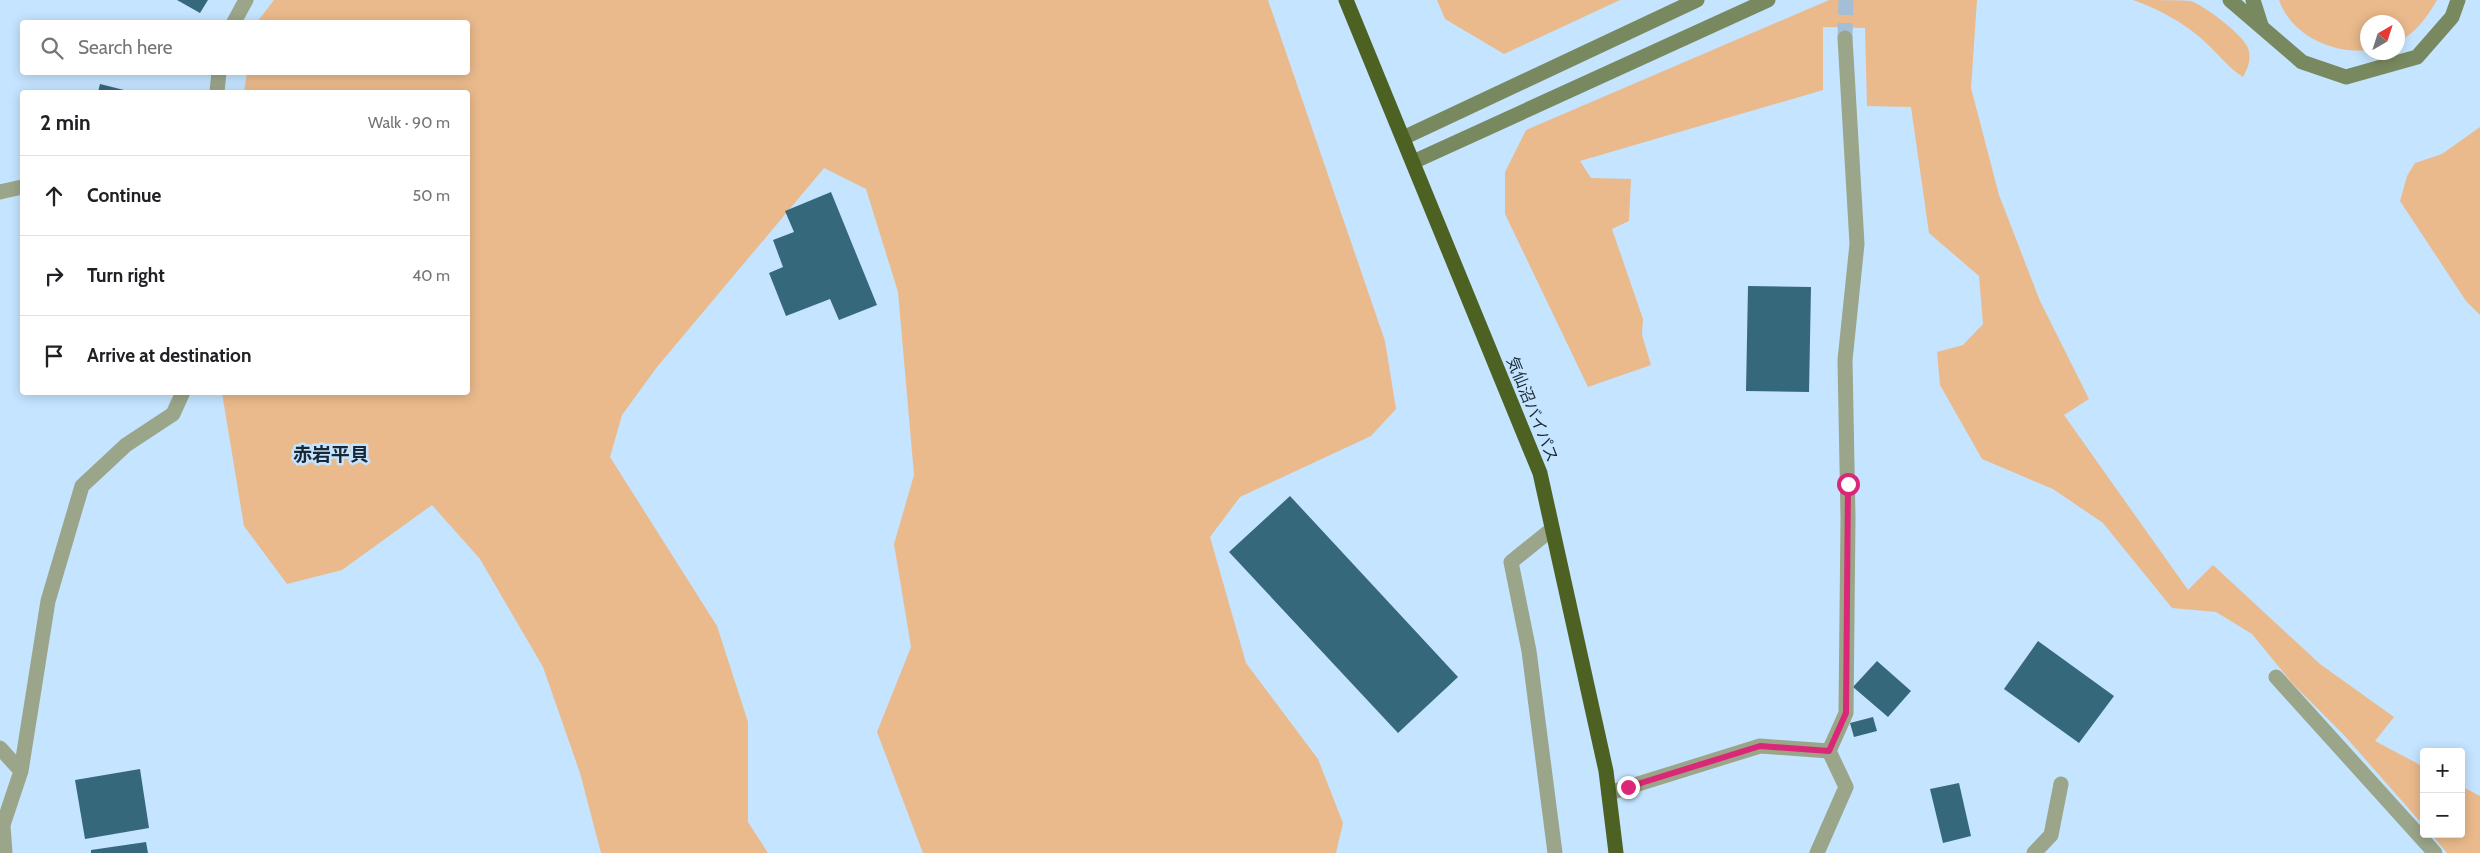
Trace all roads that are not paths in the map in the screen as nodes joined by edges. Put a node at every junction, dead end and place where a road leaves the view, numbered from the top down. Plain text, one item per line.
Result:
1 (246, 0) edge
2 (1346, 0) edge
3 (1697, 0) edge
4 (1768, 0) edge
5 (2230, 0) edge
6 (2253, 0) edge
7 (2458, 0) edge
8 (235, 20) edge
9 (2261, 25) junction
10 (1845, 38) tunnel mouth
11 (219, 75) edge
12 (217, 90) edge
13 (1403, 138) junction
14 (1413, 162) junction
15 (20, 187) edge
16 (0, 192) edge
17 (182, 395) edge
18 (1552, 530) junction
19 (2276, 676) dead end
20 (0, 748) edge
21 (1829, 751) junction
22 (21, 772) junction
23 (2061, 784) dead end
24 (1609, 793) junction
25 (5, 853) edge
26 (1556, 853) edge
27 (1616, 853) edge
28 (1817, 853) edge
29 (2034, 853) edge
30 (2435, 853) edge

1 - 8 street
2 - 13 highway, 気仙沼バイパス
3 - 13 street
4 - 14 street
5 - 9 street
6 - 9 street
7 - 9 street
10 - 21 street
11 - 12 street
13 - 14 highway, 気仙沼バイパス
14 - 18 highway, 気仙沼バイパス
15 - 16 street
17 - 22 street
18 - 24 highway, 気仙沼バイパス
18 - 26 street
19 - 30 street
20 - 22 street
21 - 24 street
21 - 28 street
22 - 25 street
23 - 29 street
24 - 27 highway, 気仙沼バイパス

